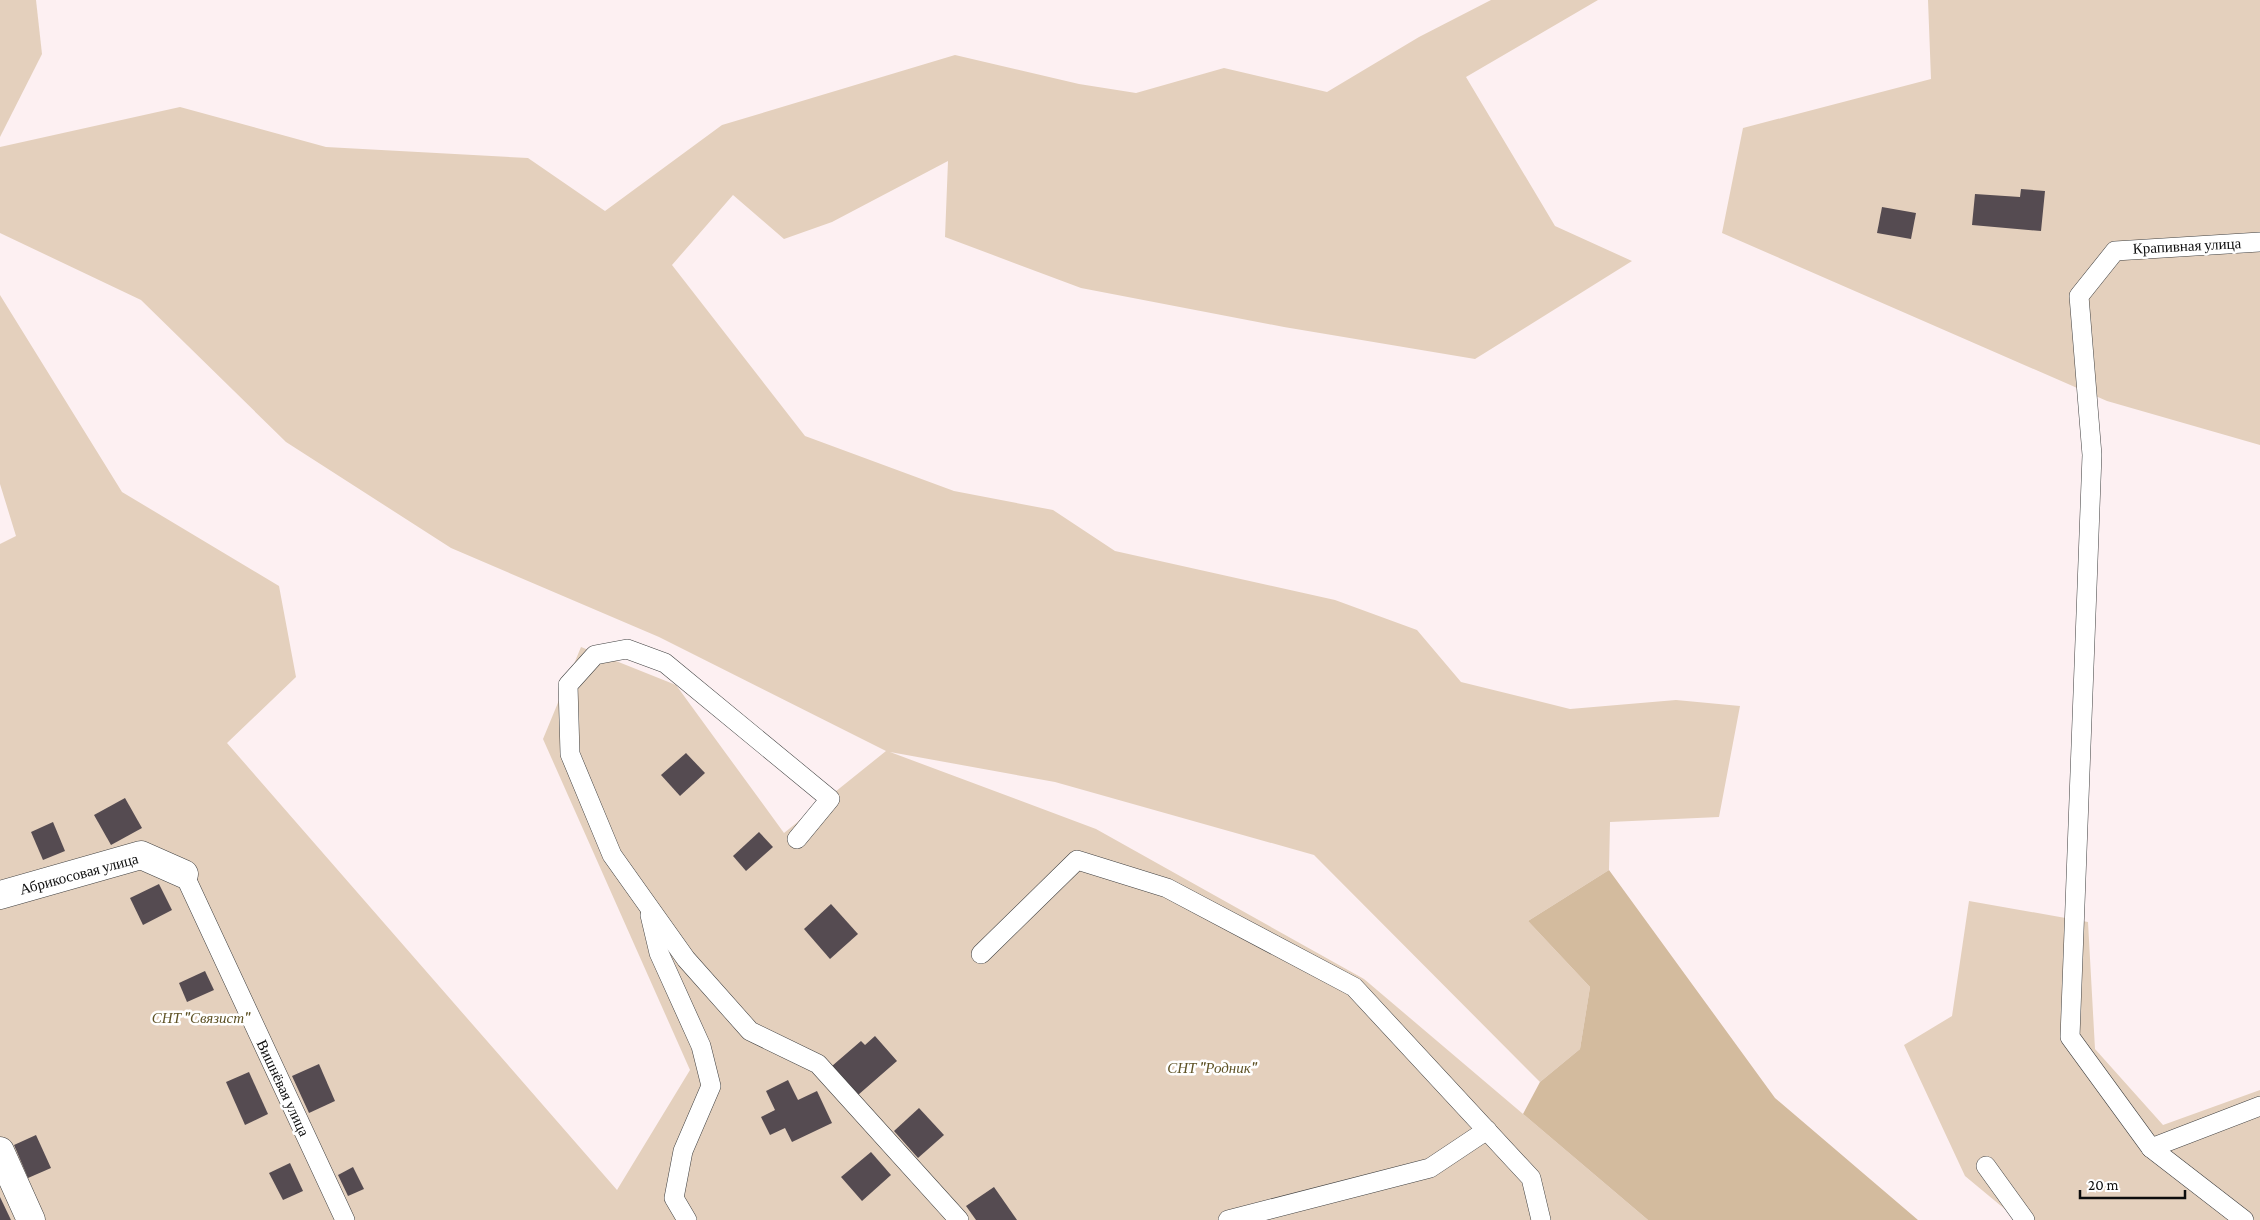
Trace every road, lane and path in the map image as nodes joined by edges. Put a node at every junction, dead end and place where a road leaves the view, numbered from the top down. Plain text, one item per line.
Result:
1 (2260, 242) edge
2 (797, 838) dead end
3 (184, 874) joint
4 (0, 895) edge
5 (649, 907) junction
6 (980, 954) dead end
7 (2260, 1106) edge
8 (1487, 1130) junction
9 (2151, 1148) junction
10 (0, 1151) edge
11 (1986, 1166) dead end
12 (32, 1220) edge
13 (345, 1220) edge
14 (686, 1220) edge
15 (959, 1220) edge
16 (1228, 1220) edge
17 (1542, 1220) edge
18 (2025, 1220) edge
19 (2244, 1220) edge

1 - 9 lane, Крапивная улица
2 - 5 lane
3 - 4 street, Абрикосовая улица
3 - 13 lane, Вишнёвая улица
5 - 14 lane
5 - 15 lane
6 - 8 lane
7 - 9 lane
8 - 16 lane
8 - 17 lane
9 - 19 lane
10 - 12 street
11 - 18 lane

